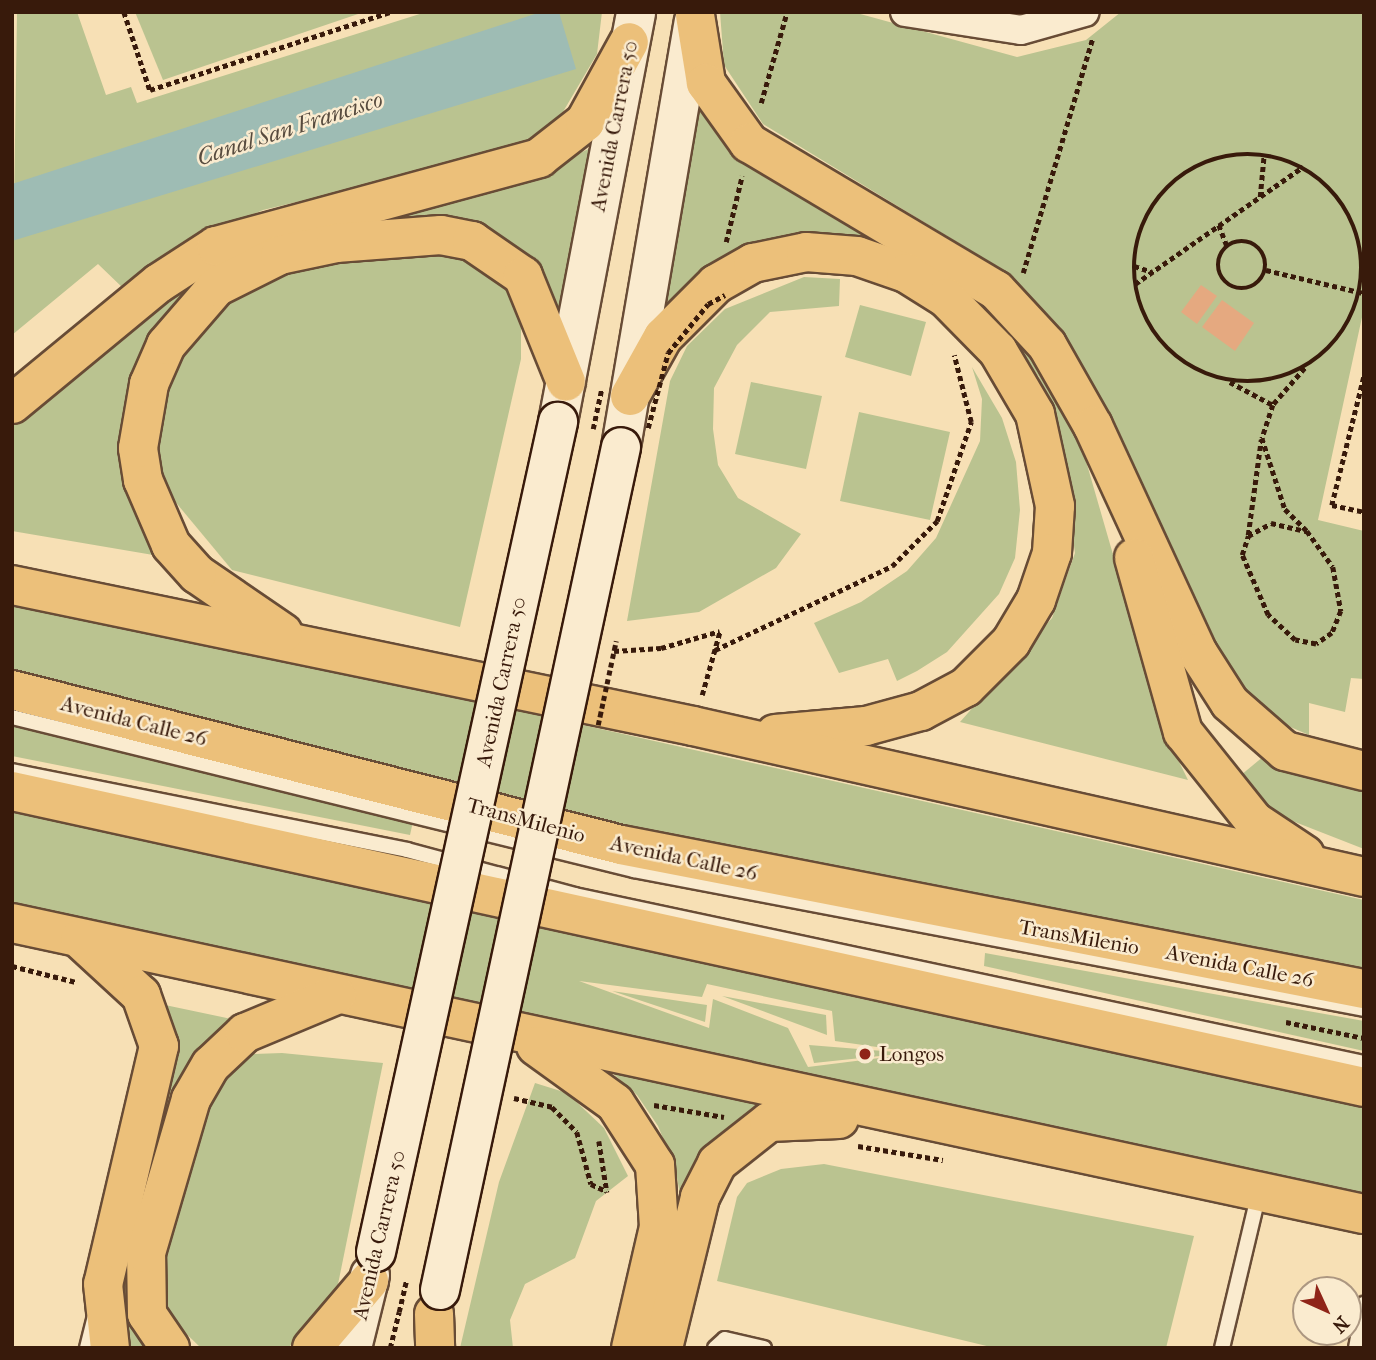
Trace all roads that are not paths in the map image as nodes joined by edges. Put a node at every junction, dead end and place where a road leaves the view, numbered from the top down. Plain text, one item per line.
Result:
1 (905, 12) edge
2 (695, 13) edge
3 (1090, 19) edge
4 (633, 27) edge
5 (566, 382) junction
6 (630, 396) junction
7 (12, 404) edge
8 (1110, 468) junction
9 (12, 585) edge
10 (309, 648) junction
11 (12, 690) edge
12 (12, 717) edge
13 (740, 737) junction
14 (12, 771) edge
15 (1364, 771) edge
16 (12, 791) edge
17 (1346, 873) edge
18 (12, 923) edge
19 (79, 938) junction
20 (1364, 989) edge
21 (337, 994) junction
22 (1364, 1009) edge
23 (516, 1034) junction
24 (1364, 1063) edge
25 (1364, 1087) edge
26 (948, 1143) junction
27 (1259, 1191) junction
28 (1364, 1214) edge
29 (372, 1267) junction
30 (103, 1284) junction
31 (1364, 1304) edge
32 (426, 1322) edge
33 (87, 1348) edge
34 (110, 1348) edge
35 (170, 1348) edge
36 (312, 1348) edge
37 (352, 1348) edge
38 (631, 1348) edge
39 (663, 1348) edge
40 (715, 1348) edge
41 (764, 1348) edge
42 (1223, 1348) edge
43 (1356, 1348) edge

1 - 3 street
2 - 6 main road
2 - 8 main road
4 - 5 main road, Avenida Carrera 50
4 - 7 main road
5 - 10 main road
5 - 29 main road, Avenida Carrera 50, bridge
6 - 13 main road
6 - 32 main road, bridge
8 - 15 main road
8 - 17 main road
9 - 10 main road
10 - 13 main road
11 - 20 main road, Avenida Calle 26
12 - 22 lane, TransMilenio
13 - 17 main road
14 - 24 lane
16 - 25 main road
18 - 19 main road
19 - 21 main road
19 - 30 main road
21 - 23 main road
21 - 35 main road
23 - 26 main road
23 - 38 main road
26 - 27 main road
26 - 39 main road
27 - 28 main road
27 - 42 lane
29 - 36 main road
29 - 37 main road, Avenida Carrera 50
30 - 33 lane
30 - 34 main road
31 - 43 lane
40 - 41 lane

